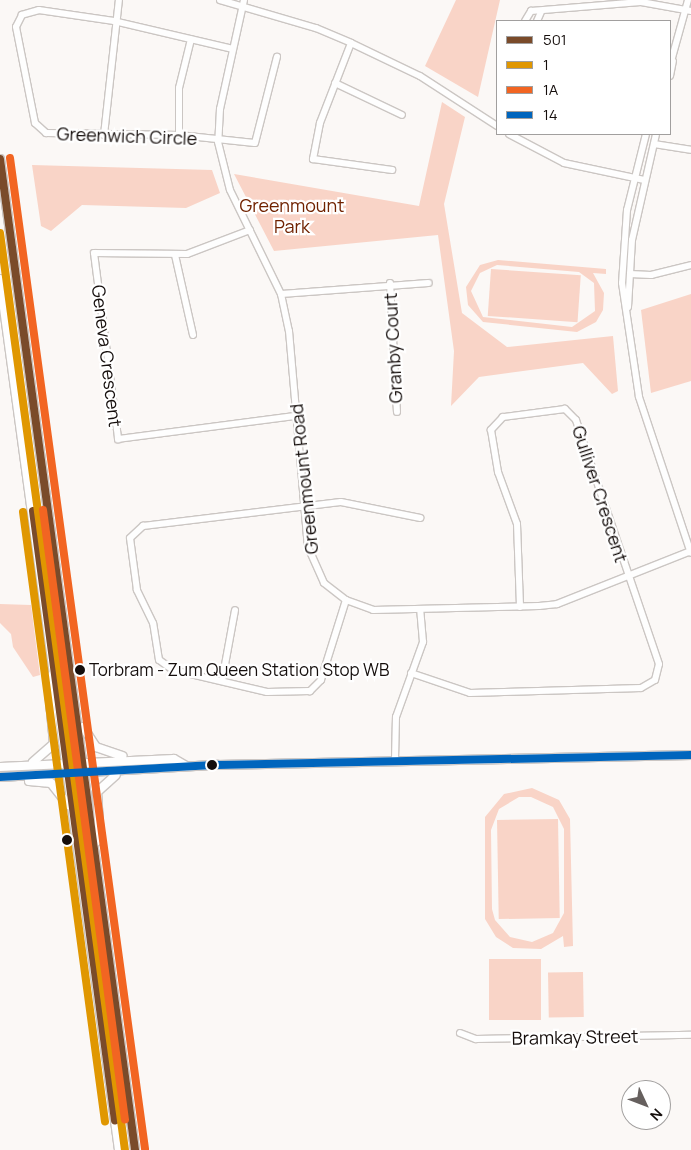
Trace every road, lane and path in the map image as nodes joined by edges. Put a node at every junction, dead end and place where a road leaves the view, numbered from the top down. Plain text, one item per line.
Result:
1 (119, 0) edge
2 (220, 0) edge
3 (688, 0) edge
4 (641, 1) edge
5 (243, 2) edge
6 (688, 11) edge
7 (541, 12) junction
8 (525, 20) edge
9 (537, 20) edge
10 (114, 21) junction
11 (191, 39) junction
12 (351, 43) junction
13 (232, 49) junction
14 (674, 52) junction
15 (278, 57) dead end
16 (671, 61) edge
17 (671, 70) edge
18 (335, 83) junction
19 (402, 114) dead end
20 (496, 125) edge
21 (104, 135) junction
22 (179, 135) junction
23 (511, 135) edge
24 (646, 135) edge
25 (656, 135) edge
26 (218, 142) junction
27 (654, 144) junction
28 (691, 150) edge
29 (0, 159) edge
30 (392, 170) dead end
31 (633, 178) junction
32 (644, 180) junction
33 (250, 230) junction
34 (175, 255) junction
35 (691, 265) edge
36 (630, 274) junction
37 (0, 279) edge
38 (390, 283) junction
39 (429, 284) dead end
40 (281, 294) junction
41 (628, 326) junction
42 (194, 335) dead end
43 (397, 412) dead end
44 (296, 416) junction
45 (304, 505) junction
46 (420, 518) dead end
47 (691, 552) edge
48 (627, 575) junction
49 (346, 600) junction
50 (520, 607) junction
51 (420, 609) junction
52 (235, 610) dead end
53 (411, 673) junction
54 (53, 674) junction
55 (222, 681) junction
56 (77, 704) junction
57 (691, 755) edge
58 (163, 760) junction
59 (394, 760) junction
60 (85, 762) junction
61 (65, 763) junction
62 (0, 766) edge
63 (186, 766) junction
64 (138, 772) junction
65 (86, 774) junction
66 (67, 775) junction
67 (0, 777) edge
68 (0, 782) edge
69 (74, 832) junction
70 (95, 844) junction
71 (460, 1033) dead end
72 (691, 1035) edge
73 (119, 1150) edge
74 (135, 1150) edge

1 - 10 street
2 - 5 street
3 - 6 street
4 - 6 street
4 - 7 street
5 - 12 street
5 - 13 street, Greenmount Road
6 - 14 street
7 - 8 street
7 - 9 street
10 - 11 street, Greenwich Circle
10 - 21 street
10 - 21 street, Greenwich Circle
11 - 13 street, Greenwich Circle
11 - 22 street
12 - 18 street
12 - 20 street
13 - 26 street, Greenmount Road
14 - 16 street
14 - 17 street
15 - 26 street, Greenwich Circle
18 - 19 street
18 - 30 street
21 - 22 street, Greenwich Circle
22 - 26 street, Greenwich Circle
23 - 31 street
24 - 31 street
25 - 27 street
26 - 33 street, Greenmount Road
27 - 28 street
27 - 32 street
29 - 56 main road
31 - 32 street
31 - 41 street
32 - 36 street
33 - 34 street, Geneva Crescent
33 - 40 street, Greenmount Road
34 - 42 street
34 - 44 street, Geneva Crescent
35 - 36 street
36 - 41 street
37 - 54 main road
38 - 39 street
38 - 40 street
38 - 43 street, Granby Court
40 - 44 street, Greenmount Road
41 - 47 street
44 - 45 street, Greenmount Road
45 - 46 street
45 - 49 street, Greenmount Road
45 - 55 street
47 - 48 street, Greenmount Road
48 - 50 street, Greenmount Road
48 - 50 street, Gulliver Crescent
48 - 53 street
49 - 51 street, Greenmount Road
49 - 55 street
50 - 51 street, Greenmount Road
51 - 53 street
52 - 55 street
53 - 59 street
54 - 61 main road
54 - 62 main road
56 - 58 main road
56 - 60 main road
57 - 59 main road
58 - 60 main road
58 - 63 main road
59 - 63 main road
60 - 61 main road
60 - 65 main road
61 - 62 main road
61 - 66 main road
63 - 64 main road
64 - 65 main road
64 - 70 main road
65 - 66 main road
65 - 70 main road
66 - 67 main road
66 - 69 main road
68 - 69 main road
69 - 73 main road
70 - 74 main road
71 - 72 street, Bramkay Street

